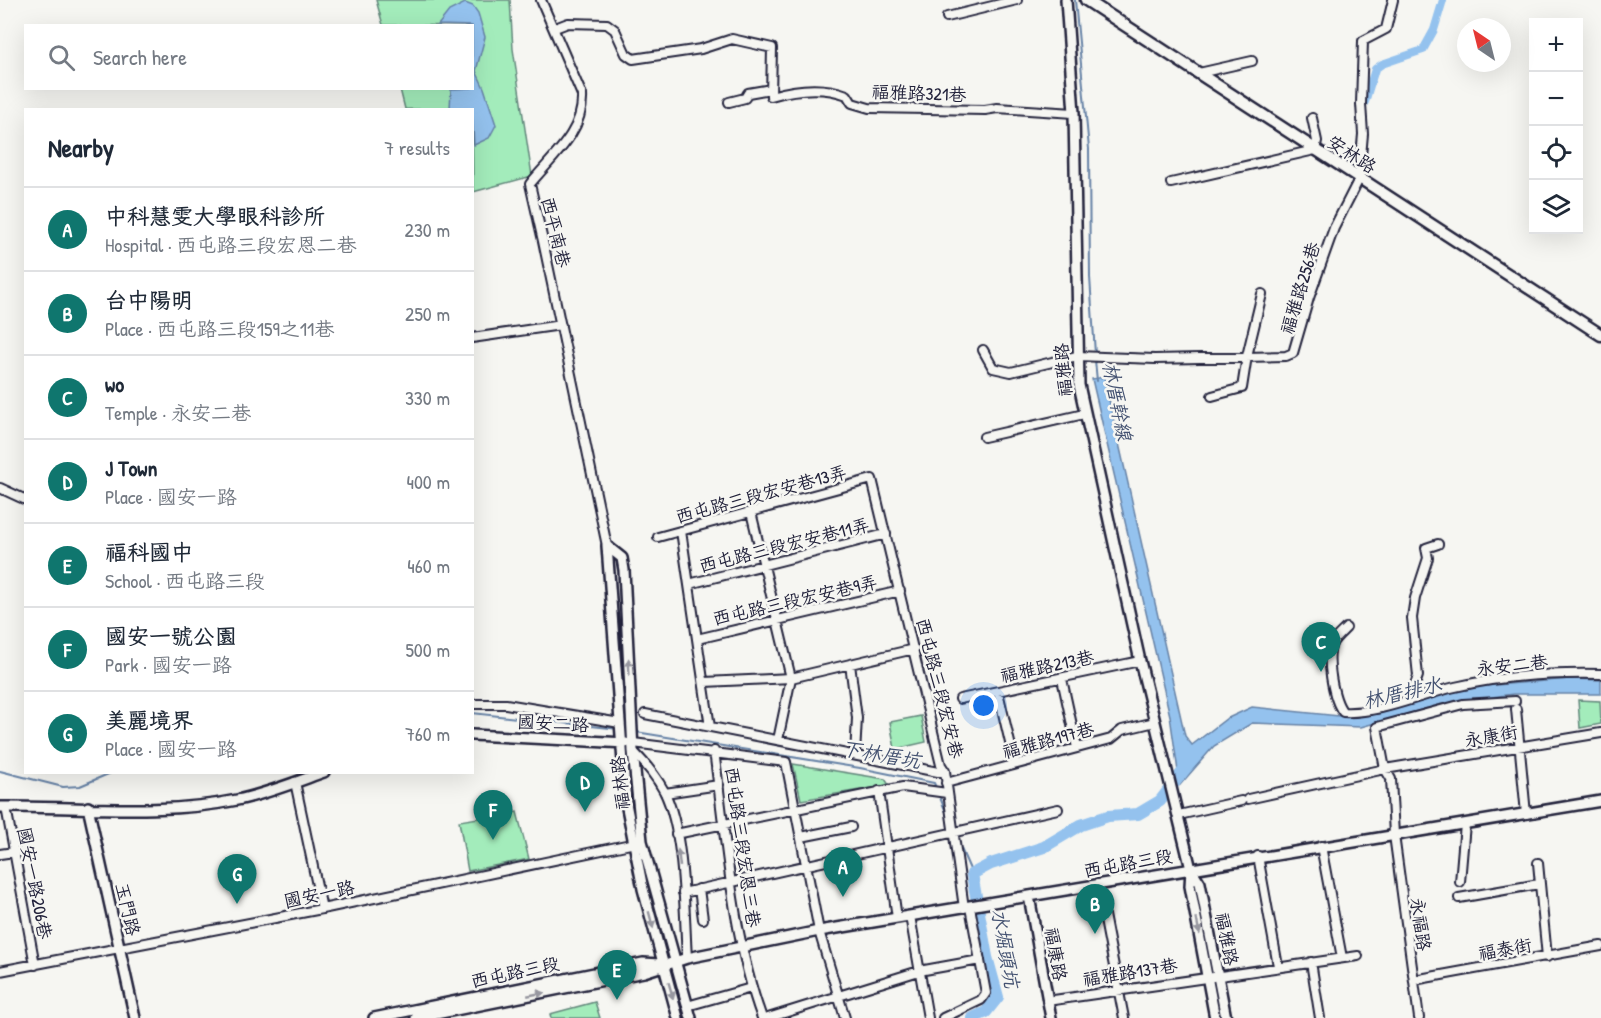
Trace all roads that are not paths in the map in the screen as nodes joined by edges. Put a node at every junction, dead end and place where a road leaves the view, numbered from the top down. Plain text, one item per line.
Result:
1 (541, 0) edge
2 (1017, 0) edge
3 (1066, 0) edge
4 (1086, 0) edge
5 (1393, 0) edge
6 (947, 17) dead end
7 (555, 28) junction
8 (1252, 61) dead end
9 (1199, 74) junction
10 (771, 89) junction
11 (729, 102) dead end
12 (1074, 113) junction
13 (1312, 118) dead end
14 (1315, 150) junction
15 (1359, 178) junction
16 (1171, 183) dead end
17 (1262, 294) dead end
18 (561, 325) junction
19 (1601, 335) edge
20 (474, 338) edge
21 (983, 350) dead end
22 (1077, 356) junction
23 (1247, 356) junction
24 (1212, 396) dead end
25 (1084, 414) junction
26 (984, 437) dead end
27 (872, 479) joint
28 (0, 488) edge
29 (597, 493) joint
30 (24, 499) edge
31 (751, 512) junction
32 (681, 531) junction
33 (886, 534) junction
34 (658, 537) dead end
35 (1438, 544) dead end
36 (607, 546) junction
37 (764, 565) junction
38 (689, 585) junction
39 (900, 591) junction
40 (777, 620) junction
41 (1346, 628) dead end
42 (697, 639) junction
43 (915, 649) junction
44 (1140, 661) junction
45 (850, 664) junction
46 (1328, 670) dead end
47 (1601, 675) edge
48 (791, 678) junction
49 (1062, 679) junction
50 (704, 682) junction
51 (998, 692) junction
52 (960, 699) dead end
53 (1410, 699) junction
54 (474, 704) edge
55 (1343, 712) junction
56 (645, 714) dead end
57 (1155, 722) junction
58 (710, 727) junction
59 (621, 732) junction
60 (1601, 733) edge
61 (474, 735) edge
62 (632, 738) junction
63 (778, 740) junction
64 (1518, 746) junction
65 (1077, 748) junction
66 (714, 751) junction
67 (855, 755) junction
68 (1015, 764) junction
69 (1385, 769) junction
70 (945, 771) junction
71 (318, 774) edge
72 (294, 782) junction
73 (946, 783) junction
74 (719, 786) junction
75 (879, 791) junction
76 (665, 793) junction
77 (947, 793) junction
78 (1601, 801) edge
79 (3, 807) edge
80 (88, 807) junction
81 (795, 808) junction
82 (1058, 809) dead end
83 (1526, 814) junction
84 (1179, 815) junction
85 (724, 823) junction
86 (1464, 824) junction
87 (851, 827) dead end
88 (676, 834) junction
89 (955, 834) junction
90 (1394, 835) junction
91 (801, 837) junction
92 (637, 842) junction
93 (1321, 846) junction
94 (887, 849) junction
95 (14, 852) junction
96 (0, 854) edge
97 (1258, 856) junction
98 (1538, 863) dead end
99 (807, 867) junction
100 (1191, 869) junction
101 (732, 882) junction
102 (1460, 882) dead end
103 (1098, 884) junction
104 (1539, 884) junction
105 (699, 889) junction
106 (683, 893) junction
107 (1029, 896) junction
108 (1459, 898) dead end
109 (973, 906) junction
110 (321, 909) junction
111 (910, 916) junction
112 (897, 918) junction
113 (703, 919) dead end
114 (819, 931) junction
115 (1601, 946) edge
116 (741, 947) junction
117 (120, 949) junction
118 (1358, 956) dead end
119 (1547, 957) junction
120 (687, 958) junction
121 (1342, 958) junction
122 (980, 960) junction
123 (674, 962) junction
124 (1311, 962) junction
125 (35, 964) junction
126 (663, 964) junction
127 (1278, 966) junction
128 (0, 971) edge
129 (919, 971) junction
130 (1212, 975) junction
131 (1414, 980) junction
132 (751, 988) junction
133 (1118, 989) junction
134 (839, 998) junction
135 (1047, 1001) junction
136 (687, 1006) junction
137 (464, 1009) edge
138 (135, 1018) edge
139 (374, 1018) edge
140 (416, 1018) edge
141 (678, 1018) edge
142 (691, 1018) edge
143 (762, 1018) edge
144 (768, 1018) edge
145 (845, 1018) edge
146 (928, 1018) edge
147 (943, 1018) edge
148 (1051, 1018) edge
149 (1124, 1018) edge
150 (1215, 1018) edge
151 (1226, 1018) edge
152 (1320, 1018) edge
153 (1419, 1018) edge

1 - 7 street, 西平南巷
2 - 6 street
3 - 12 street, 福雅路
4 - 9 main road, 安林路
5 - 15 street, 福雅路256巷
7 - 10 street
7 - 18 street, 西平南巷
8 - 9 street
9 - 14 main road, 安林路
10 - 11 street
10 - 12 street, 福雅路321巷
12 - 22 street, 福雅路
13 - 14 street
14 - 15 main road, 安林路
14 - 16 street
15 - 19 main road, 安林路
15 - 23 street, 福雅路256巷
17 - 23 street
18 - 20 street
18 - 29 street, 西平南巷
21 - 22 street, 福雅路256巷
22 - 23 street, 福雅路256巷
22 - 25 street, 福雅路
23 - 24 street
25 - 26 street
25 - 44 street, 福雅路
27 - 31 street, 西屯路三段宏安巷13弄
27 - 33 street, 西屯路三段宏安巷
28 - 30 street
29 - 36 street, 福林路
31 - 32 street, 西屯路三段宏安巷13弄
31 - 37 street
32 - 34 street, 西屯路三段宏安巷13弄
32 - 38 street
33 - 37 street, 西屯路三段宏安巷11弄
33 - 39 street, 西屯路三段宏安巷
35 - 53 street
36 - 59 street, 福林路
62 -> 36 street, 福林路
37 - 38 street, 西屯路三段宏安巷11弄
37 - 40 street
38 - 42 street
39 - 40 street, 西屯路三段宏安巷9弄
39 - 43 street, 西屯路三段宏安巷
40 - 42 street, 西屯路三段宏安巷9弄
40 - 48 street
41 - 55 street
42 - 50 street
43 - 45 street
43 - 70 street, 西屯路三段宏安巷
44 - 49 street, 福雅路213巷
44 - 57 street, 福雅路
45 - 48 street
45 - 67 street
46 - 55 street
47 - 53 street, 永安二巷
48 - 50 street
48 - 63 street
49 - 51 street, 福雅路213巷
49 - 65 street
50 - 58 street
51 - 52 street, 福雅路213巷
51 - 68 street
53 - 55 street, 永安二巷
54 - 59 street
56 - 58 street
57 - 65 street, 福雅路197巷
57 - 84 street, 福雅路
58 - 63 street
59 - 61 street, 國安二路
59 - 62 street, 國安二路
59 - 92 street, 福林路
60 - 64 street, 永康街
62 - 66 street
62 - 76 street
62 - 92 street, 福林路
63 - 67 street
64 - 69 street, 永康街
64 - 69 street, 永福路
64 - 83 street
65 - 68 street, 福雅路197巷
66 - 74 street, 西屯路三段宏恩三巷
66 - 81 street
67 - 70 street
68 - 73 street, 福雅路197巷
69 - 84 street, 永康街
69 - 90 street, 永福路
70 - 73 street, 西屯路三段宏安巷
71 - 72 street
72 - 80 street
72 - 110 street
73 - 77 street, 西屯路三段宏安巷
74 - 76 street
74 - 85 street, 西屯路三段宏恩三巷
75 - 77 street
75 - 81 street
75 - 94 street
76 - 88 street
77 - 89 street, 西屯路三段宏安巷
78 - 83 street, 西屯路三段
79 - 80 street
79 - 95 street, 國安一路206巷
80 - 117 street, 玉門路
81 - 85 street
81 - 91 street
82 - 89 street
83 - 86 street, 西屯路三段
84 - 100 street, 福雅路
85 - 88 street
85 - 101 street, 西屯路三段宏恩三巷
86 - 90 street, 西屯路三段
86 - 102 street
87 - 91 street
106 -> 88 street
89 - 94 street
89 - 109 street, 西屯路三段宏安巷
90 - 93 street, 西屯路三段
90 - 131 street, 永福路
91 - 99 street
92 - 110 street, 國安一路
92 - 123 street, 福林路
92 -> 126 street, 福林路
93 - 97 street, 西屯路三段
93 - 121 street
94 - 99 street
94 - 112 street
95 - 96 street
95 - 125 street, 國安一路206巷
97 - 100 street, 西屯路三段
97 - 127 street
98 - 104 street
99 - 101 street
99 - 114 street
100 - 103 street, 西屯路三段
100 - 130 street, 福雅路
101 - 105 street
101 - 116 street, 西屯路三段宏恩三巷
103 - 107 street, 西屯路三段
103 - 133 street
104 - 108 street
104 - 119 street
105 - 106 street
105 - 113 street
106 - 120 street
107 - 109 street, 西屯路三段
107 - 135 street, 福康路
109 - 111 street, 西屯路三段
109 - 122 street, 西屯路三段宏安巷
110 - 117 street, 國安一路
111 - 112 street, 西屯路三段
111 - 129 street
112 - 114 street, 西屯路三段
114 - 116 street, 西屯路三段
114 - 134 street
115 - 119 street, 福泰街
116 - 120 street, 西屯路三段
116 - 132 street, 西屯路三段宏恩三巷
117 - 125 street, 國安一路
117 - 138 street, 玉門路
118 - 121 street, 福雅路137巷
119 - 131 street, 福泰街
120 - 123 street, 西屯路三段
121 - 124 street, 福雅路137巷
122 - 129 street
122 - 147 street, 西屯路三段宏安巷
123 - 126 street, 西屯路三段
123 - 136 street, 福林路
124 - 127 street, 福雅路137巷
124 - 152 street
125 - 128 street, 國安一路
126 - 137 street, 西屯路三段
126 -> 141 street, 福林路
127 - 130 street, 福雅路137巷
129 - 134 street
129 - 146 street
130 - 133 street, 福雅路137巷
130 - 150 street, 福雅路
130 - 151 street, 福雅路
131 - 153 street, 永福路
132 - 136 street
132 - 143 street, 西屯路三段宏恩三巷
133 - 135 street, 福雅路137巷
133 - 149 street
134 - 144 street
134 - 145 street
135 - 148 street, 福康路
136 - 142 street, 福林路
137 - 139 street, 西屯路三段
137 - 140 street, 西屯路三段

